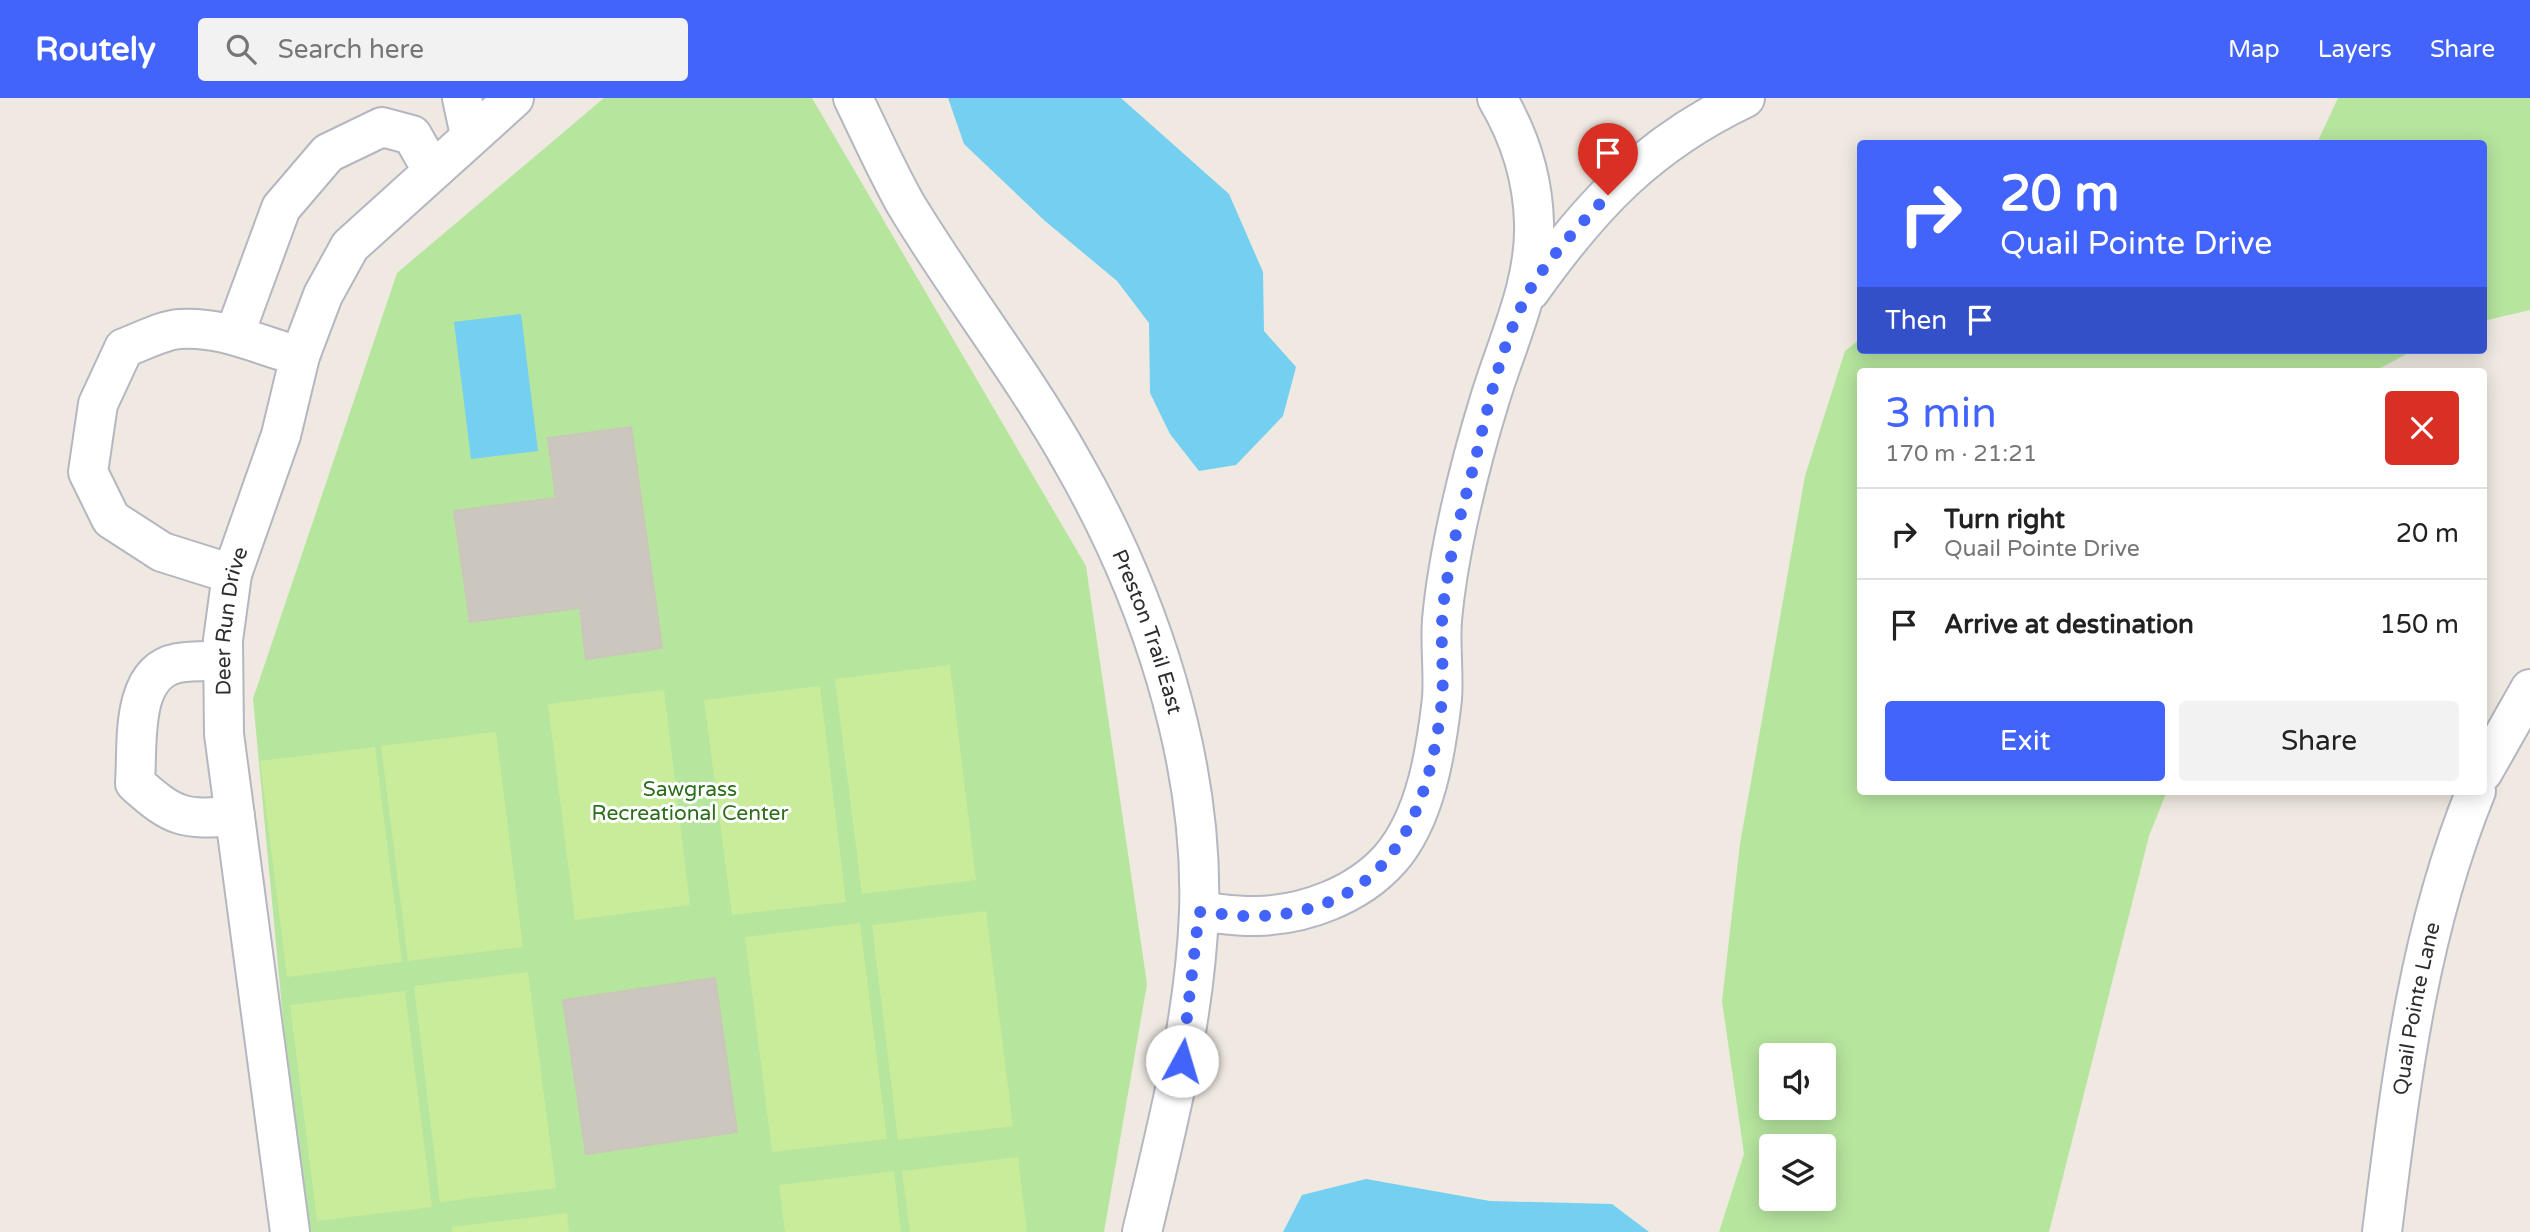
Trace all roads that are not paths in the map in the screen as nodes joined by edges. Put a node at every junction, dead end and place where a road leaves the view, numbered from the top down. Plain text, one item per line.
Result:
1 (462, 98) edge
2 (514, 98) edge
3 (853, 98) edge
4 (1497, 98) edge
5 (1745, 98) edge
6 (470, 135) junction
7 (432, 170) junction
8 (1523, 302) junction
9 (235, 333) junction
10 (300, 356) junction
11 (232, 574) junction
12 (222, 661) junction
13 (2530, 689) edge
14 (2487, 765) edge
15 (2474, 795) edge
16 (235, 816) junction
17 (1199, 912) junction
18 (290, 1232) edge
19 (1142, 1232) edge
20 (2382, 1232) edge

1 - 6 street
2 - 6 street, Deer Run Drive
3 - 17 street, Preston Trail East
4 - 8 street
5 - 8 street
6 - 7 street, Deer Run Drive
7 - 9 street
7 - 10 street, Deer Run Drive
8 - 17 street
9 - 10 street
9 - 11 street
10 - 11 street, Deer Run Drive
11 - 12 street, Deer Run Drive
12 - 16 street, Deer Run Drive
12 - 16 street
13 - 14 street
15 - 20 street, Quail Pointe Lane
16 - 18 street, Deer Run Drive
17 - 19 street, Preston Trail East

